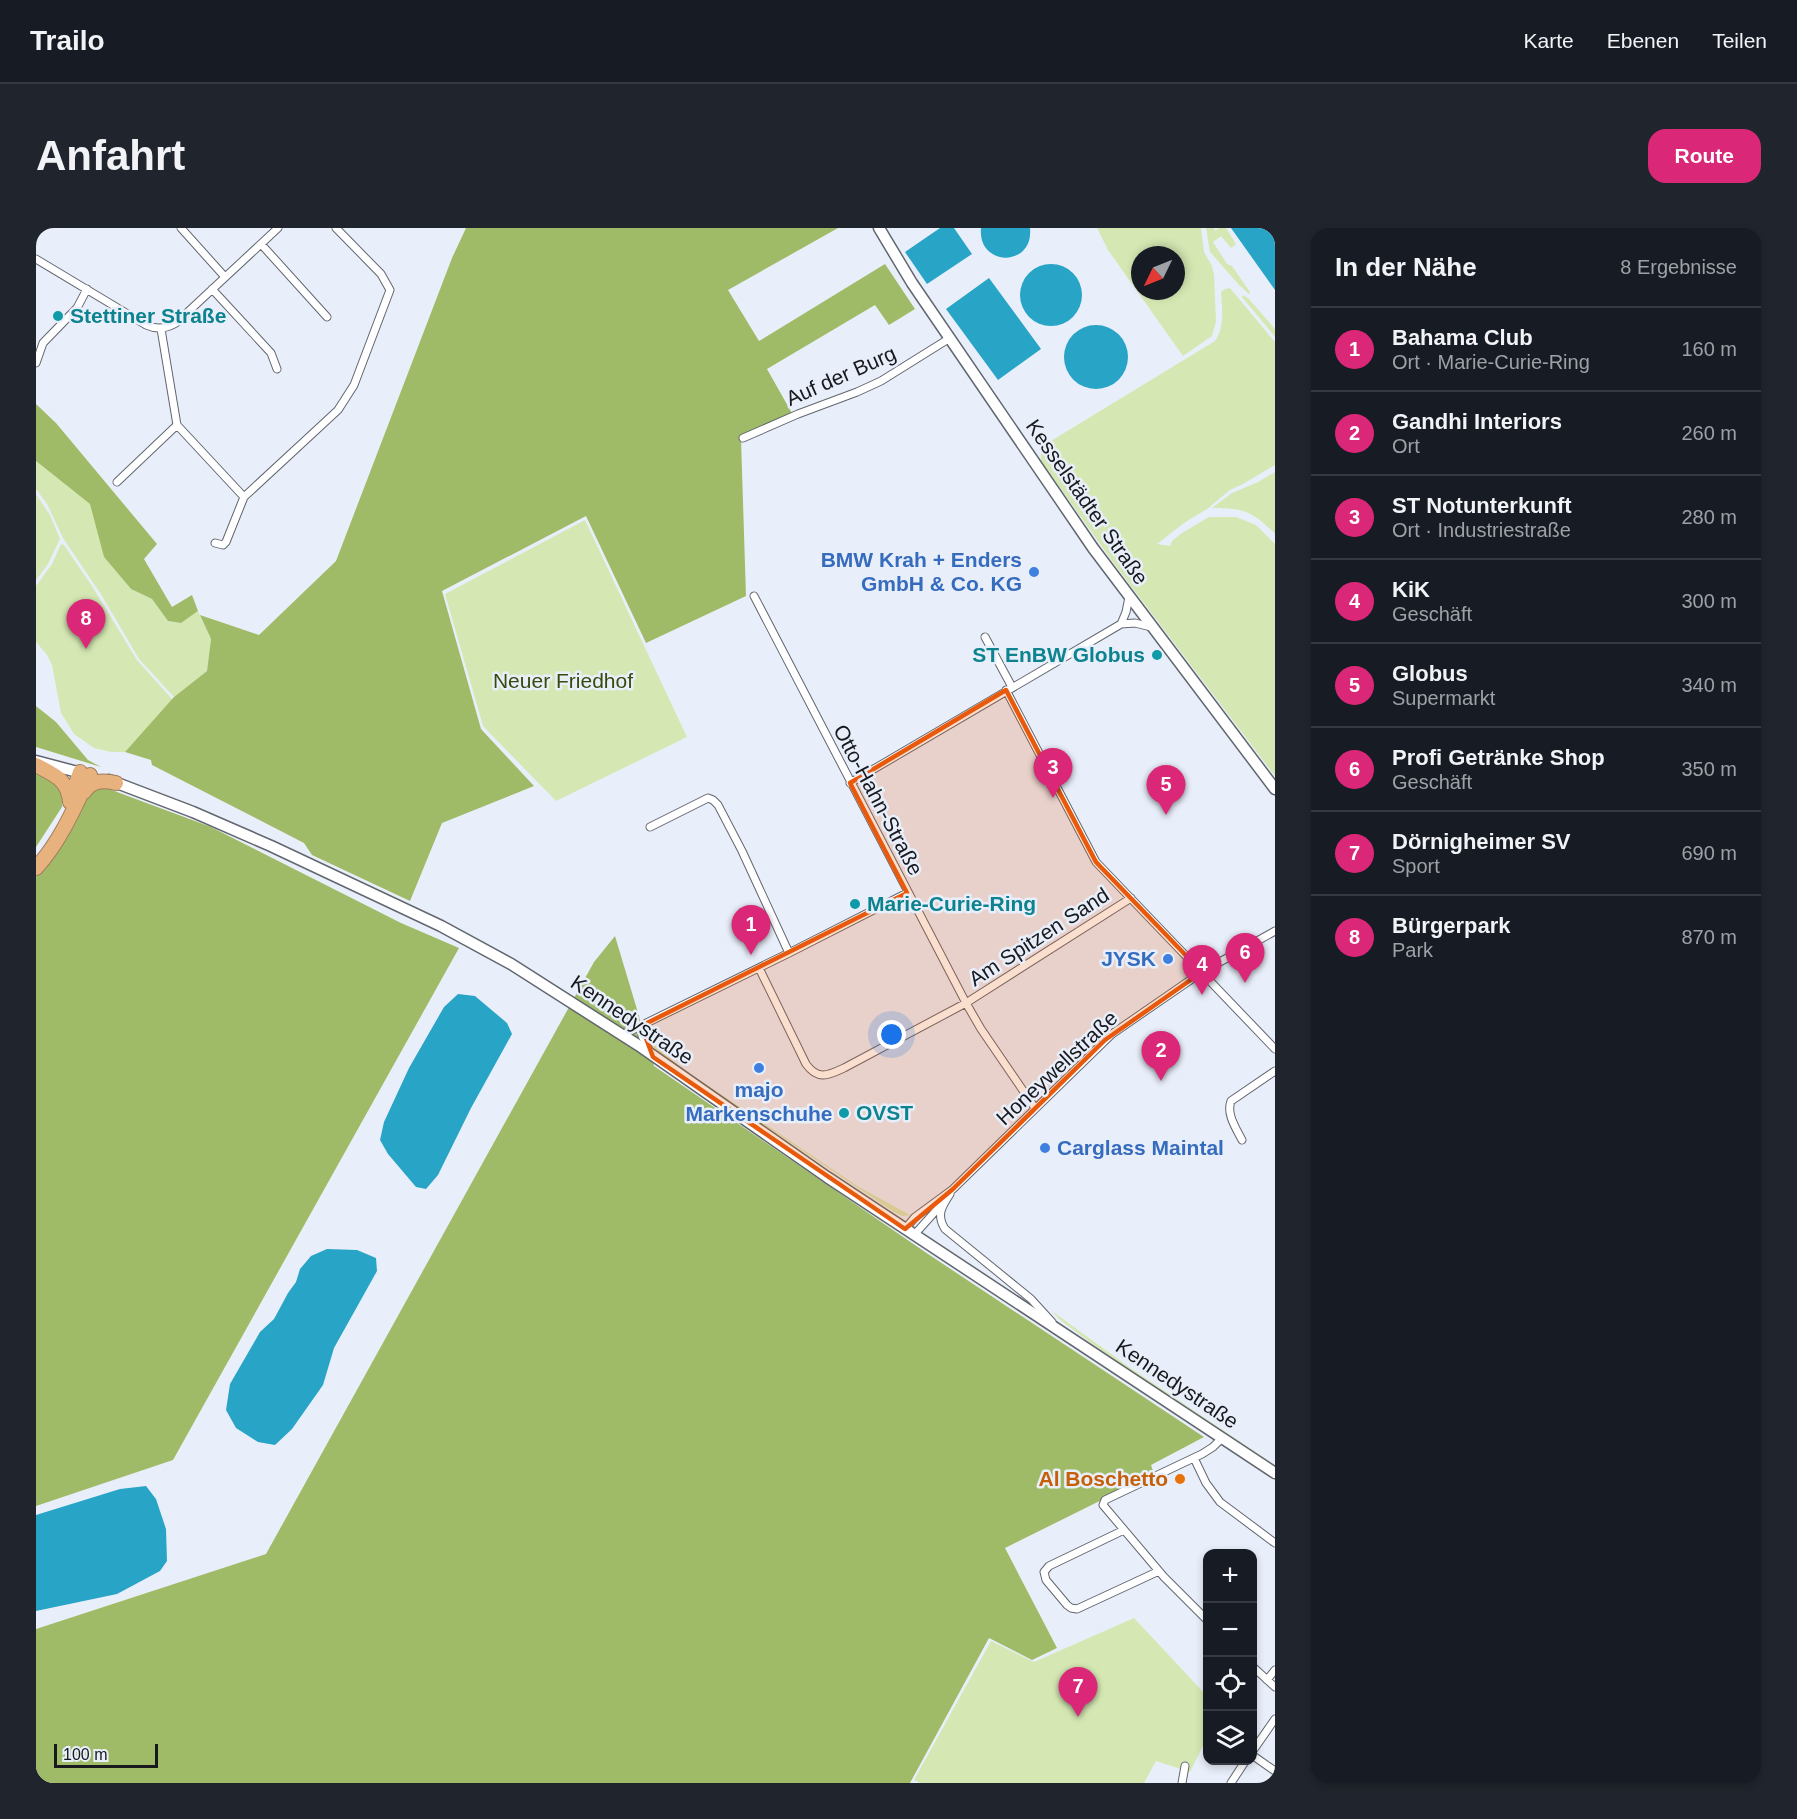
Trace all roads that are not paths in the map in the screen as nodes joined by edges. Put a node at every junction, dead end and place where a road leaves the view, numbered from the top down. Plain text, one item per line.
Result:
1 (181, 228) edge
2 (278, 228) edge
3 (336, 228) edge
4 (879, 228) edge
5 (261, 244) junction
6 (36, 259) edge
7 (225, 277) junction
8 (87, 289) junction
9 (212, 289) junction
10 (327, 317) dead end
11 (161, 329) junction
12 (950, 338) junction
13 (36, 363) edge
14 (277, 369) dead end
15 (177, 425) junction
16 (742, 438) dead end
17 (117, 482) dead end
18 (244, 497) junction
19 (215, 543) dead end
20 (754, 596) dead end
21 (1129, 597) junction
22 (1122, 624) junction
23 (1152, 627) junction
24 (985, 637) dead end
25 (1009, 688) junction
26 (36, 763) edge
27 (85, 774) junction
28 (116, 783) junction
29 (850, 783) junction
30 (1275, 789) edge
31 (74, 801) junction
32 (650, 827) dead end
33 (36, 858) edge
34 (36, 868) edge
35 (907, 893) junction
36 (1131, 898) junction
37 (1275, 931) edge
38 (789, 953) junction
39 (759, 968) junction
40 (1202, 972) junction
41 (966, 1003) junction
42 (645, 1024) junction
43 (622, 1035) junction
44 (1275, 1049) edge
45 (653, 1057) junction
46 (1275, 1071) edge
47 (1035, 1108) junction
48 (1242, 1140) dead end
49 (953, 1189) junction
50 (945, 1201) junction
51 (910, 1232) junction
52 (1058, 1328) junction
53 (1222, 1438) junction
54 (1194, 1458) junction
55 (1275, 1473) edge
56 (1124, 1530) junction
57 (1275, 1543) edge
58 (1159, 1571) junction
59 (1203, 1616) edge
60 (1275, 1670) edge
61 (1257, 1671) edge
62 (1267, 1680) junction
63 (1275, 1687) edge
64 (1275, 1719) edge
65 (1257, 1746) edge
66 (1257, 1758) edge
67 (1243, 1765) edge
68 (1185, 1766) dead end
69 (1275, 1771) edge
70 (1182, 1783) edge
71 (1231, 1783) edge

1 - 7 street
2 - 5 street
3 - 18 street
4 - 12 main road, Kesselstädter Straße
5 - 7 street
5 - 10 street
6 - 8 street
7 - 9 street
8 - 11 street
8 - 13 street
9 - 11 street
9 - 14 street
11 - 15 street
12 - 16 street, Auf der Burg
12 - 21 main road, Kesselstädter Straße
15 - 17 street
15 - 18 street
18 - 19 street
20 - 29 street, Otto-Hahn-Straße
21 - 22 street
21 - 23 main road, Kesselstädter Straße
22 - 23 street
22 - 25 street
23 - 30 main road, Kesselstädter Straße
24 - 25 street
25 - 29 street
25 - 36 street
26 - 27 main road, Kennedystraße
26 - 31 highway
27 - 28 main road, Kennedystraße
27 - 31 highway
28 - 31 highway
28 - 43 main road, Kennedystraße
29 - 35 street, Otto-Hahn-Straße
31 - 33 highway
31 - 34 highway
32 - 38 street
35 - 38 street
35 - 41 street, Otto-Hahn-Straße
36 - 40 street
36 - 41 street, Am Spitzen Sand
37 - 40 street, Honeywellstraße
38 - 39 street
39 - 41 street
39 - 42 street
40 - 44 street
40 - 47 street, Honeywellstraße
41 - 47 street, Otto-Hahn-Straße
42 - 43 street
42 - 45 street
43 - 45 main road, Kennedystraße
45 - 51 main road, Kennedystraße
46 - 48 street
47 - 49 street, Honeywellstraße
49 - 50 street
49 - 51 street, Honeywellstraße
50 - 51 street
50 - 52 street, Kennedystraße
51 - 52 main road, Kennedystraße
52 - 53 main road, Kennedystraße
53 - 54 street
53 - 55 main road, Kennedystraße
54 - 56 street
54 - 57 street
56 - 58 street
56 - 58 street
58 - 59 street
60 - 62 street
61 - 62 street
62 - 63 street
64 - 65 street
66 - 69 street
67 - 71 street
68 - 70 street

